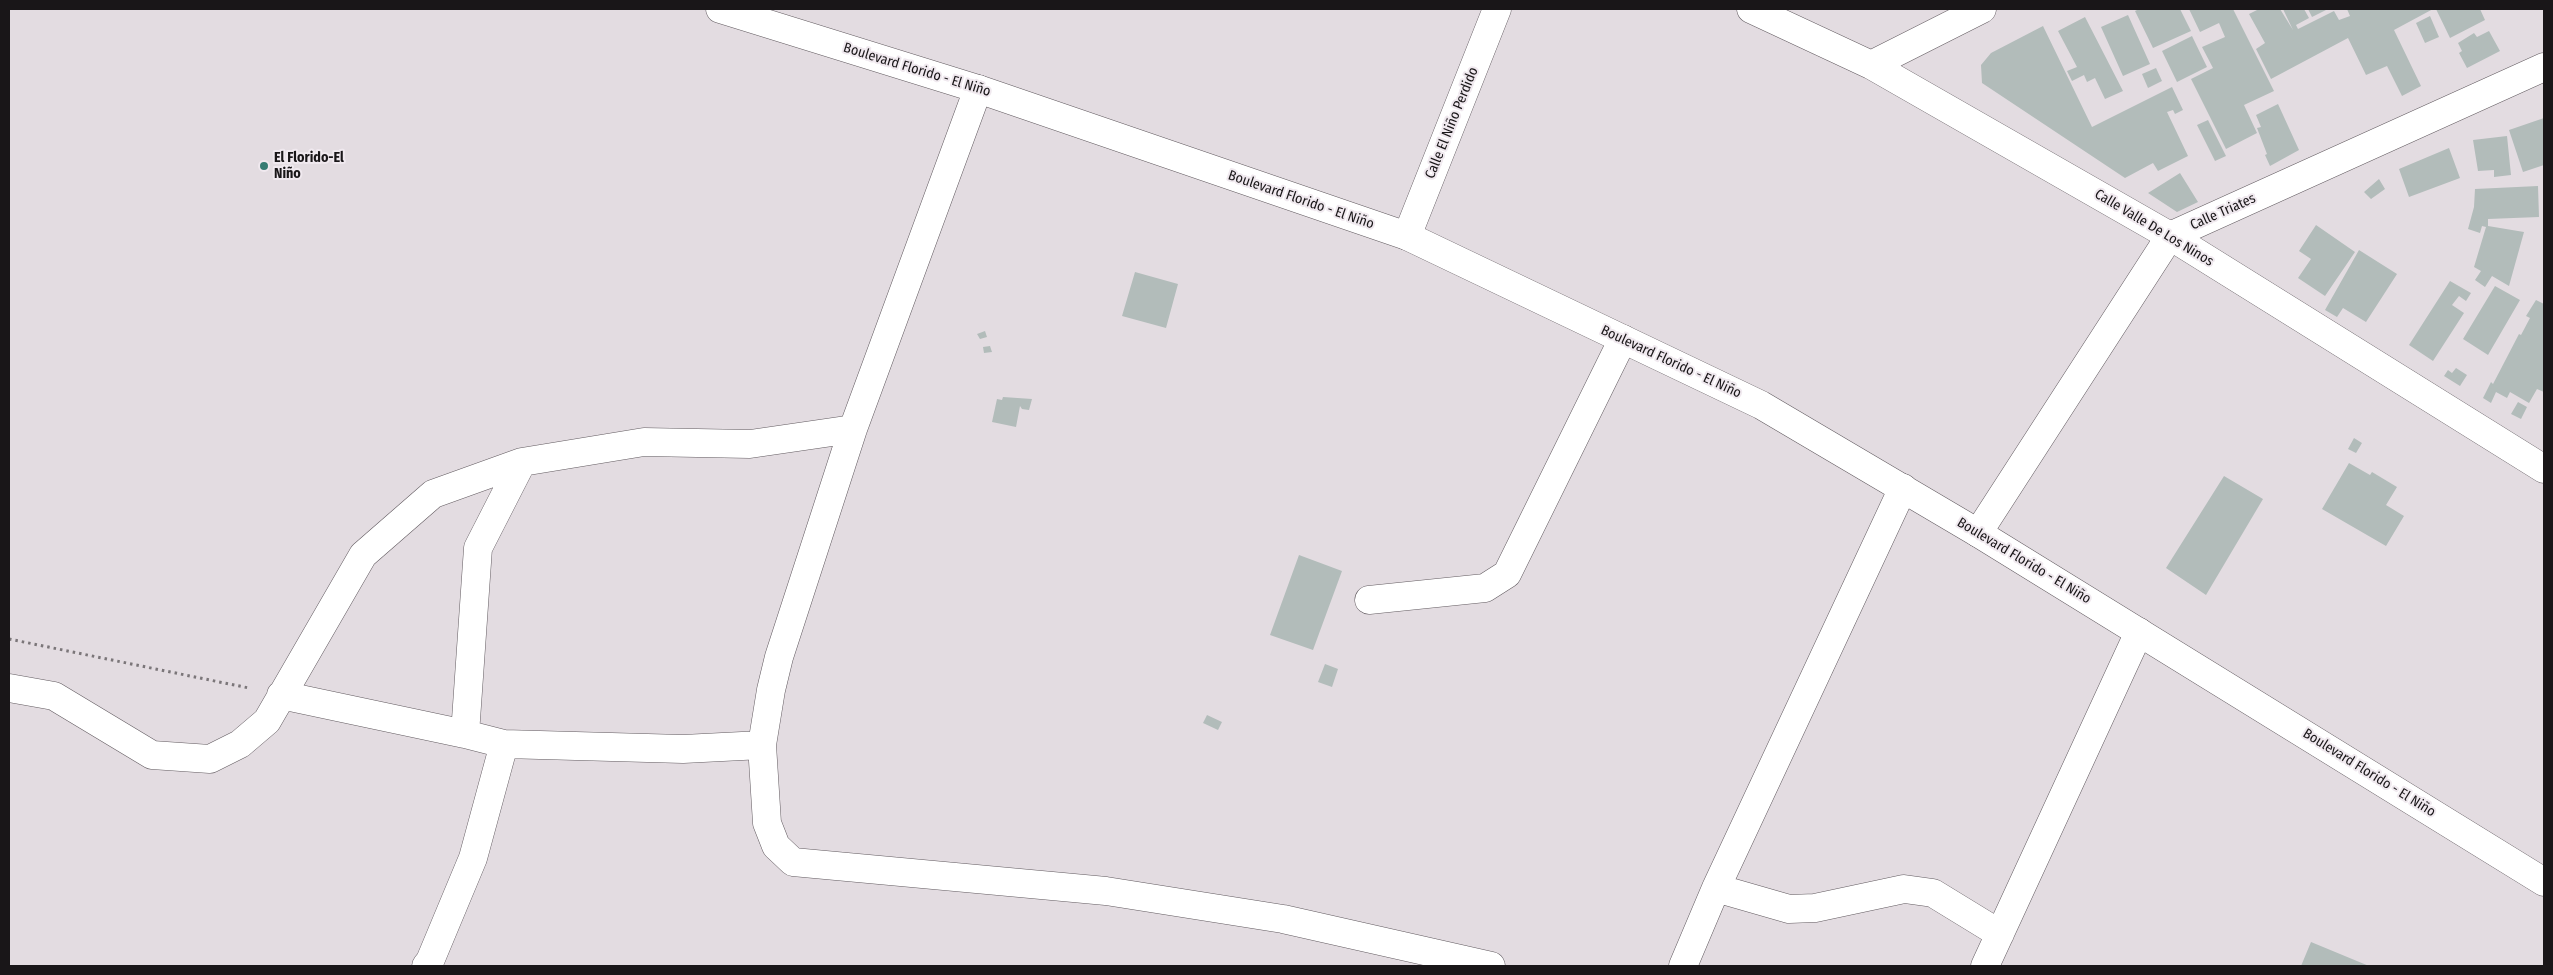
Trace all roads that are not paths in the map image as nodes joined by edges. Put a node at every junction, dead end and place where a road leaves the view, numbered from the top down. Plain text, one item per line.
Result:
1 (720, 9) edge
2 (1497, 9) edge
3 (1751, 9) edge
4 (1982, 9) edge
5 (1871, 65) junction
6 (2544, 67) edge
7 (978, 88) junction
8 (1407, 236) junction
9 (2170, 236) junction
10 (1623, 339) junction
11 (853, 429) junction
12 (522, 462) junction
13 (2544, 470) edge
14 (1903, 488) junction
15 (1978, 533) junction
16 (1369, 600) dead end
17 (2139, 632) junction
18 (9, 688) edge
19 (281, 695) junction
20 (465, 734) junction
21 (504, 744) junction
22 (762, 745) junction
23 (2544, 882) edge
24 (1716, 888) junction
25 (2000, 934) junction
26 (426, 966) edge
27 (1490, 966) edge
28 (1683, 966) edge
29 (1985, 966) edge

1 - 7 street, Boulevard Florido - El Niño
2 - 8 street, Calle El Niño Perdido
3 - 5 street, Calle Valle De Los Ninos
4 - 5 street
5 - 9 street, Calle Valle De Los Ninos
6 - 9 street, Calle Triates
7 - 8 street, Boulevard Florido - El Niño
7 - 11 street
8 - 10 street, Boulevard Florido - El Niño
9 - 13 street, Calle Valle De Los Ninos
9 - 15 street
10 - 14 street, Boulevard Florido - El Niño
10 - 16 street
11 - 12 street
11 - 22 street
12 - 19 street
12 - 20 street
14 - 15 street, Boulevard Florido - El Niño
14 - 24 street
15 - 17 street, Boulevard Florido - El Niño
17 - 23 street, Boulevard Florido - El Niño
17 - 25 street
18 - 19 street
19 - 20 street
20 - 21 street
21 - 22 street
21 - 26 street
22 - 27 street
24 - 25 street
24 - 28 street
25 - 29 street

